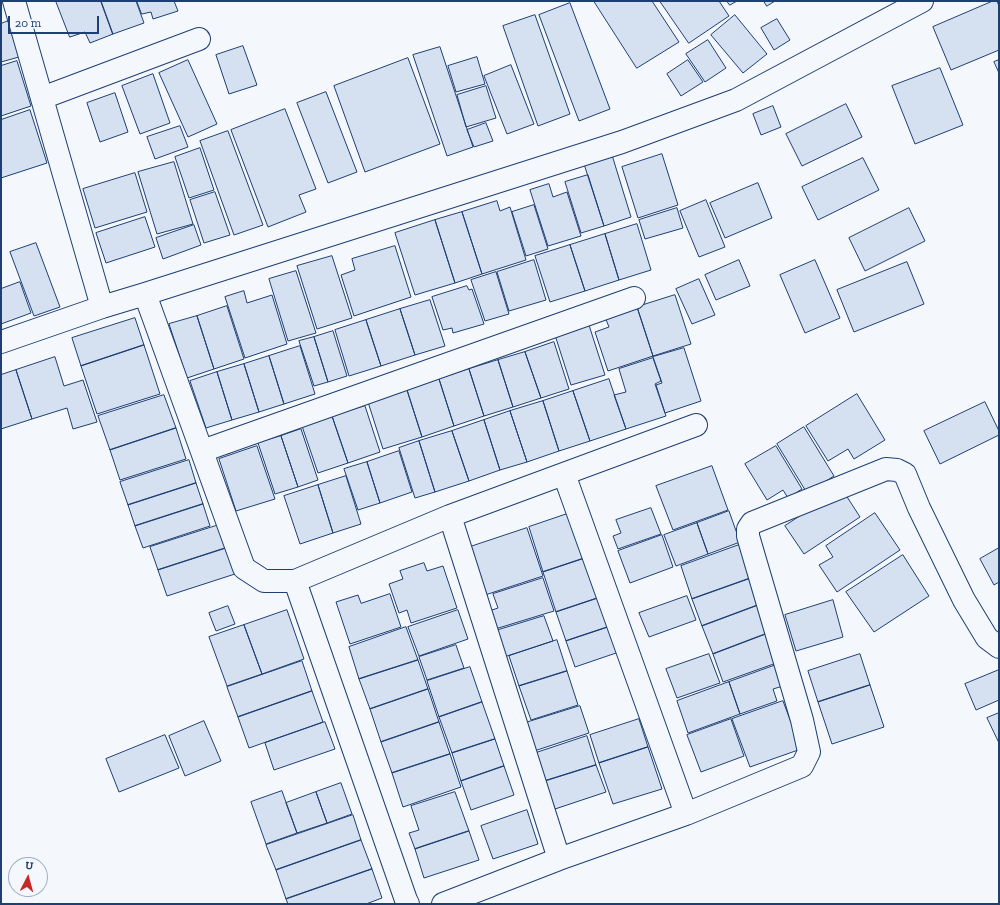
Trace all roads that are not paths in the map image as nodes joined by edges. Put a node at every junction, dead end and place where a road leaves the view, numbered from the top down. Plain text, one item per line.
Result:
1 (14, 1) edge
2 (915, 2) edge
3 (199, 39) dead end
4 (42, 98) junction
5 (145, 294) junction
6 (634, 298) dead end
7 (102, 307) junction
8 (1, 342) edge
9 (696, 425) dead end
10 (202, 451) junction
11 (564, 474) junction
12 (450, 516) junction
13 (295, 581) junction
14 (999, 646) edge
15 (686, 814) junction
16 (559, 859) junction
17 (408, 904) edge
18 (443, 904) edge

1 - 4 street
2 - 5 street
3 - 4 street
4 - 7 street
5 - 7 street
5 - 10 street
6 - 10 street
7 - 8 street
9 - 11 street
10 - 13 street
11 - 12 street
11 - 15 street
12 - 13 street
12 - 16 street
13 - 17 street
14 - 15 street
15 - 16 street
16 - 18 street

